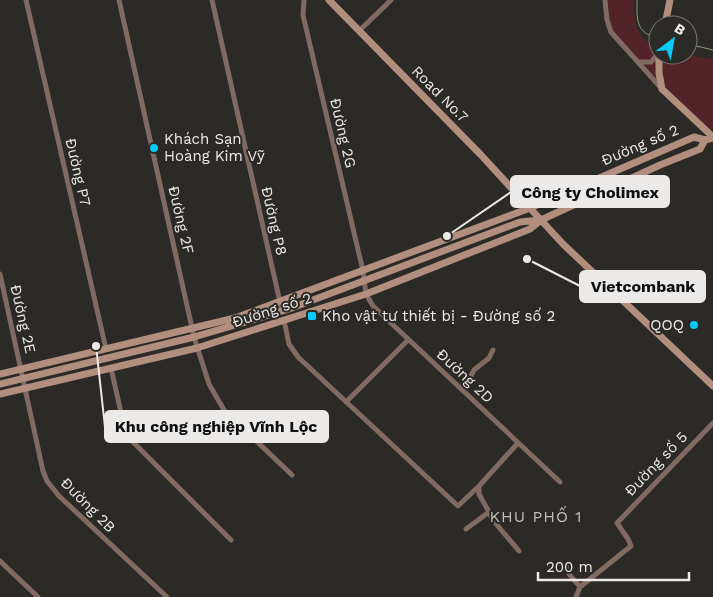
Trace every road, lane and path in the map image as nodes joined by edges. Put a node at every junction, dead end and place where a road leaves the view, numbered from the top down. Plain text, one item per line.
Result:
1 (26, 0) edge
2 (119, 0) edge
3 (212, 0) edge
4 (304, 0) edge
5 (329, 0) edge
6 (391, 0) edge
7 (605, 0) edge
8 (670, 0) edge
9 (667, 15) edge
10 (359, 31) junction
11 (638, 62) junction
12 (648, 62) edge
13 (659, 67) joint
14 (647, 72) junction
15 (662, 89) junction
16 (710, 138) edge
17 (530, 208) junction
18 (540, 220) junction
19 (520, 222) junction
20 (363, 271) junction
21 (0, 274) edge
22 (364, 282) junction
23 (366, 294) junction
24 (280, 301) junction
25 (282, 311) junction
26 (284, 320) junction
27 (192, 328) junction
28 (194, 337) junction
29 (408, 340) junction
30 (197, 348) junction
31 (106, 349) junction
32 (493, 350) dead end
33 (111, 368) junction
34 (21, 370) junction
35 (0, 374) edge
36 (22, 379) junction
37 (0, 384) edge
38 (713, 386) edge
39 (24, 388) junction
40 (463, 391) junction
41 (0, 394) edge
42 (346, 402) junction
43 (713, 423) edge
44 (518, 443) junction
45 (292, 475) dead end
46 (560, 482) dead end
47 (479, 486) junction
48 (489, 512) junction
49 (466, 529) dead end
50 (231, 540) dead end
51 (519, 551) dead end
52 (0, 561) edge
53 (570, 563) dead end
54 (580, 587) junction
55 (38, 597) edge
56 (167, 597) edge
57 (576, 597) edge

1 - 31 street, Đường P7
2 - 27 street, Đường 2F
3 - 24 street, Đường P8
4 - 20 street, Đường 2G
5 - 10 main road, Road No.7
6 - 10 street
7 - 11 street
8 - 9 main road
10 - 17 main road, Road No.7
11 - 12 street
11 - 14 street
13 - 14 street
13 - 15 main road
14 - 15 street
15 - 16 main road
16 - 17 main road, Đường số 2
16 - 18 main road, Đường số 2
17 - 18 main road, Road No.7
17 - 19 main road
17 - 20 main road, Đường số 2
18 - 19 main road, Đường số 2
18 - 23 main road, Đường số 2
18 - 38 main road, Road No.7
19 - 22 main road, Đường số 2
20 - 22 street, Đường 2G
20 - 24 main road, Đường số 2
21 - 34 street, Đường 2E
22 - 23 street, Đường 2D
22 - 25 main road, Đường số 2
23 - 26 main road, Đường số 2
23 - 29 street, Đường 2D
24 - 25 street, Đường P8
24 - 27 main road, Đường số 2
25 - 28 main road, Đường số 2
26 - 30 main road, Đường số 2
26 - 42 street
27 - 28 street, Đường 2F
27 - 31 main road, Đường số 2
28 - 30 street, Đường 2F
28 - 36 main road, Đường số 2
29 - 40 street, Đường 2D
29 - 42 street
30 - 33 main road, Đường số 2
30 - 45 street, Đường 2F
31 - 34 main road, Đường số 2
32 - 40 street
33 - 39 main road, Đường số 2
33 - 50 street
34 - 35 main road, Đường số 2
34 - 36 street, Đường 2E
36 - 37 main road, Đường số 2
36 - 39 street, Đường 2B
39 - 41 main road, Đường số 2
39 - 56 street, Đường 2B
40 - 44 street, Đường 2D
42 - 47 street
43 - 54 street, Đường số 5
44 - 46 street, Đường 2D
44 - 47 street
47 - 48 street
48 - 49 street
48 - 51 street
52 - 55 street
53 - 54 street
54 - 57 street

